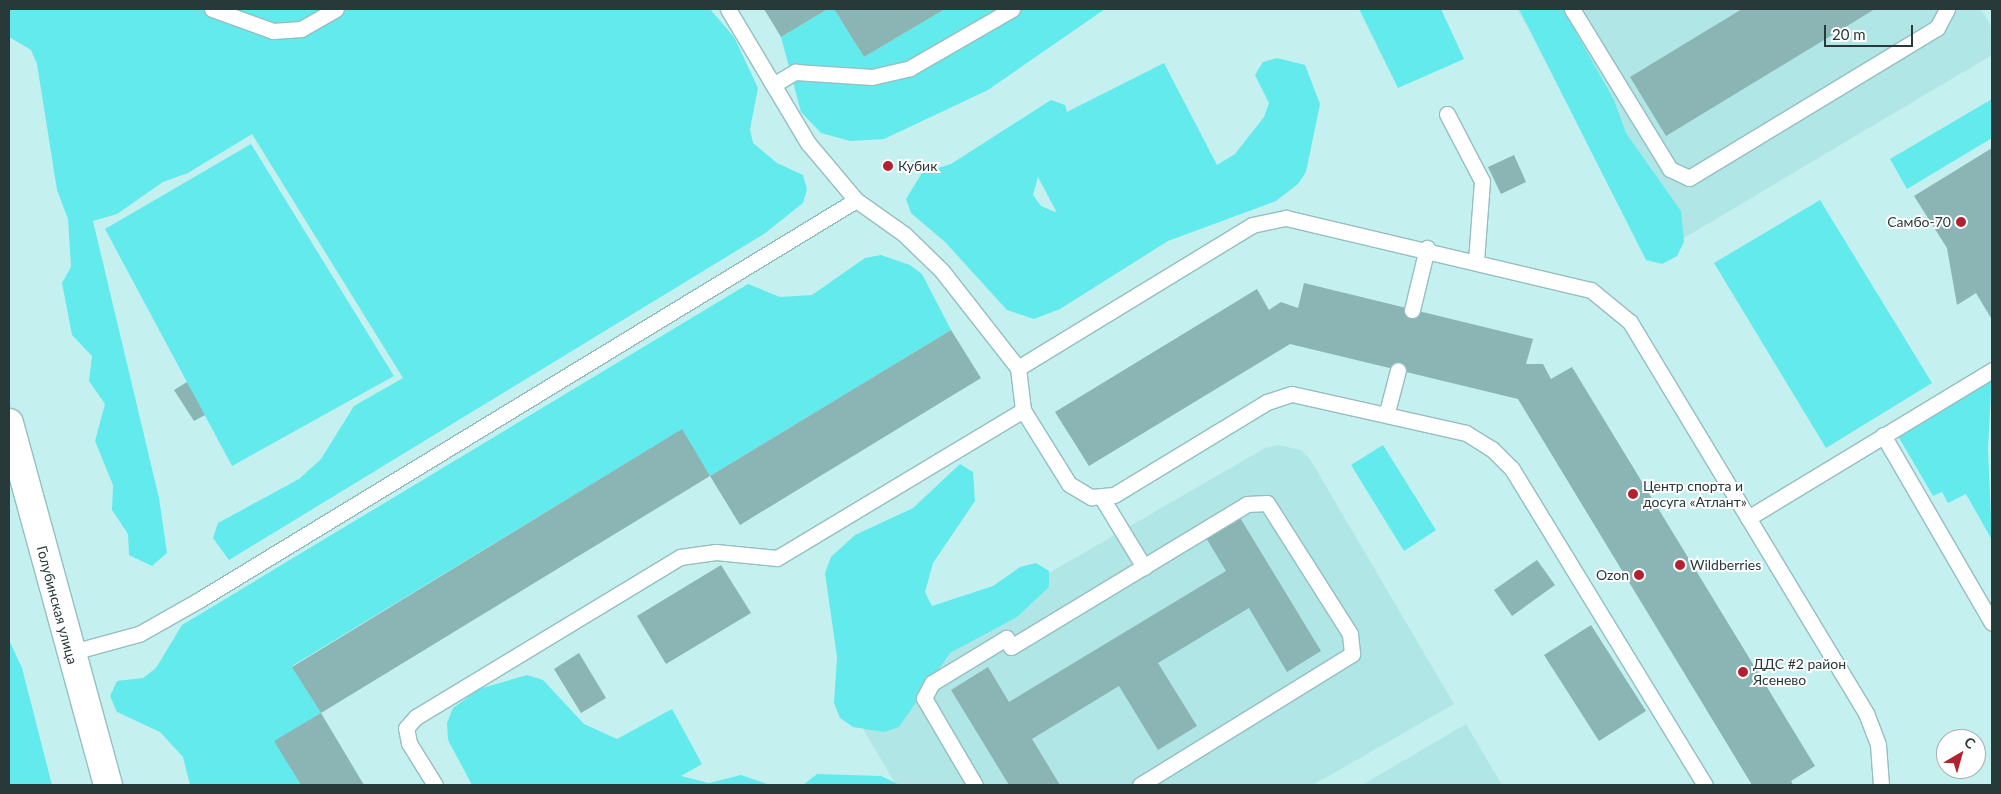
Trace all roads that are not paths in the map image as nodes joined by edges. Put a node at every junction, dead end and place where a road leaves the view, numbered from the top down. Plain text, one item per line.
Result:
1 (212, 9) edge
2 (336, 9) edge
3 (728, 9) edge
4 (1012, 9) edge
5 (1572, 9) edge
6 (1947, 9) edge
7 (773, 85) junction
8 (1447, 114) dead end
9 (856, 200) junction
10 (1427, 248) junction
11 (1476, 261) junction
12 (1412, 310) dead end
13 (1018, 368) junction
14 (1398, 370) dead end
15 (1992, 370) edge
16 (1023, 410) junction
17 (1387, 412) junction
18 (9, 423) edge
19 (1883, 435) junction
20 (1102, 498) junction
21 (1748, 518) junction
22 (1144, 567) junction
23 (1992, 623) edge
24 (69, 653) junction
25 (108, 785) edge
26 (435, 785) edge
27 (975, 785) edge
28 (1140, 785) edge
29 (1705, 785) edge
30 (1882, 785) edge

1 - 2 lane
3 - 7 lane
4 - 7 lane
5 - 6 lane
7 - 9 lane
8 - 11 lane
9 - 13 lane
9 - 24 lane
10 - 11 lane
10 - 12 lane
10 - 13 lane
11 - 21 lane
13 - 16 lane
14 - 17 lane
15 - 19 lane
16 - 20 lane
16 - 26 lane
17 - 20 lane
17 - 29 lane
18 - 24 street, Голубинская улица
19 - 21 lane
19 - 23 lane
20 - 22 lane
21 - 30 lane
22 - 27 lane
22 - 28 lane
24 - 25 street, Голубинская улица

